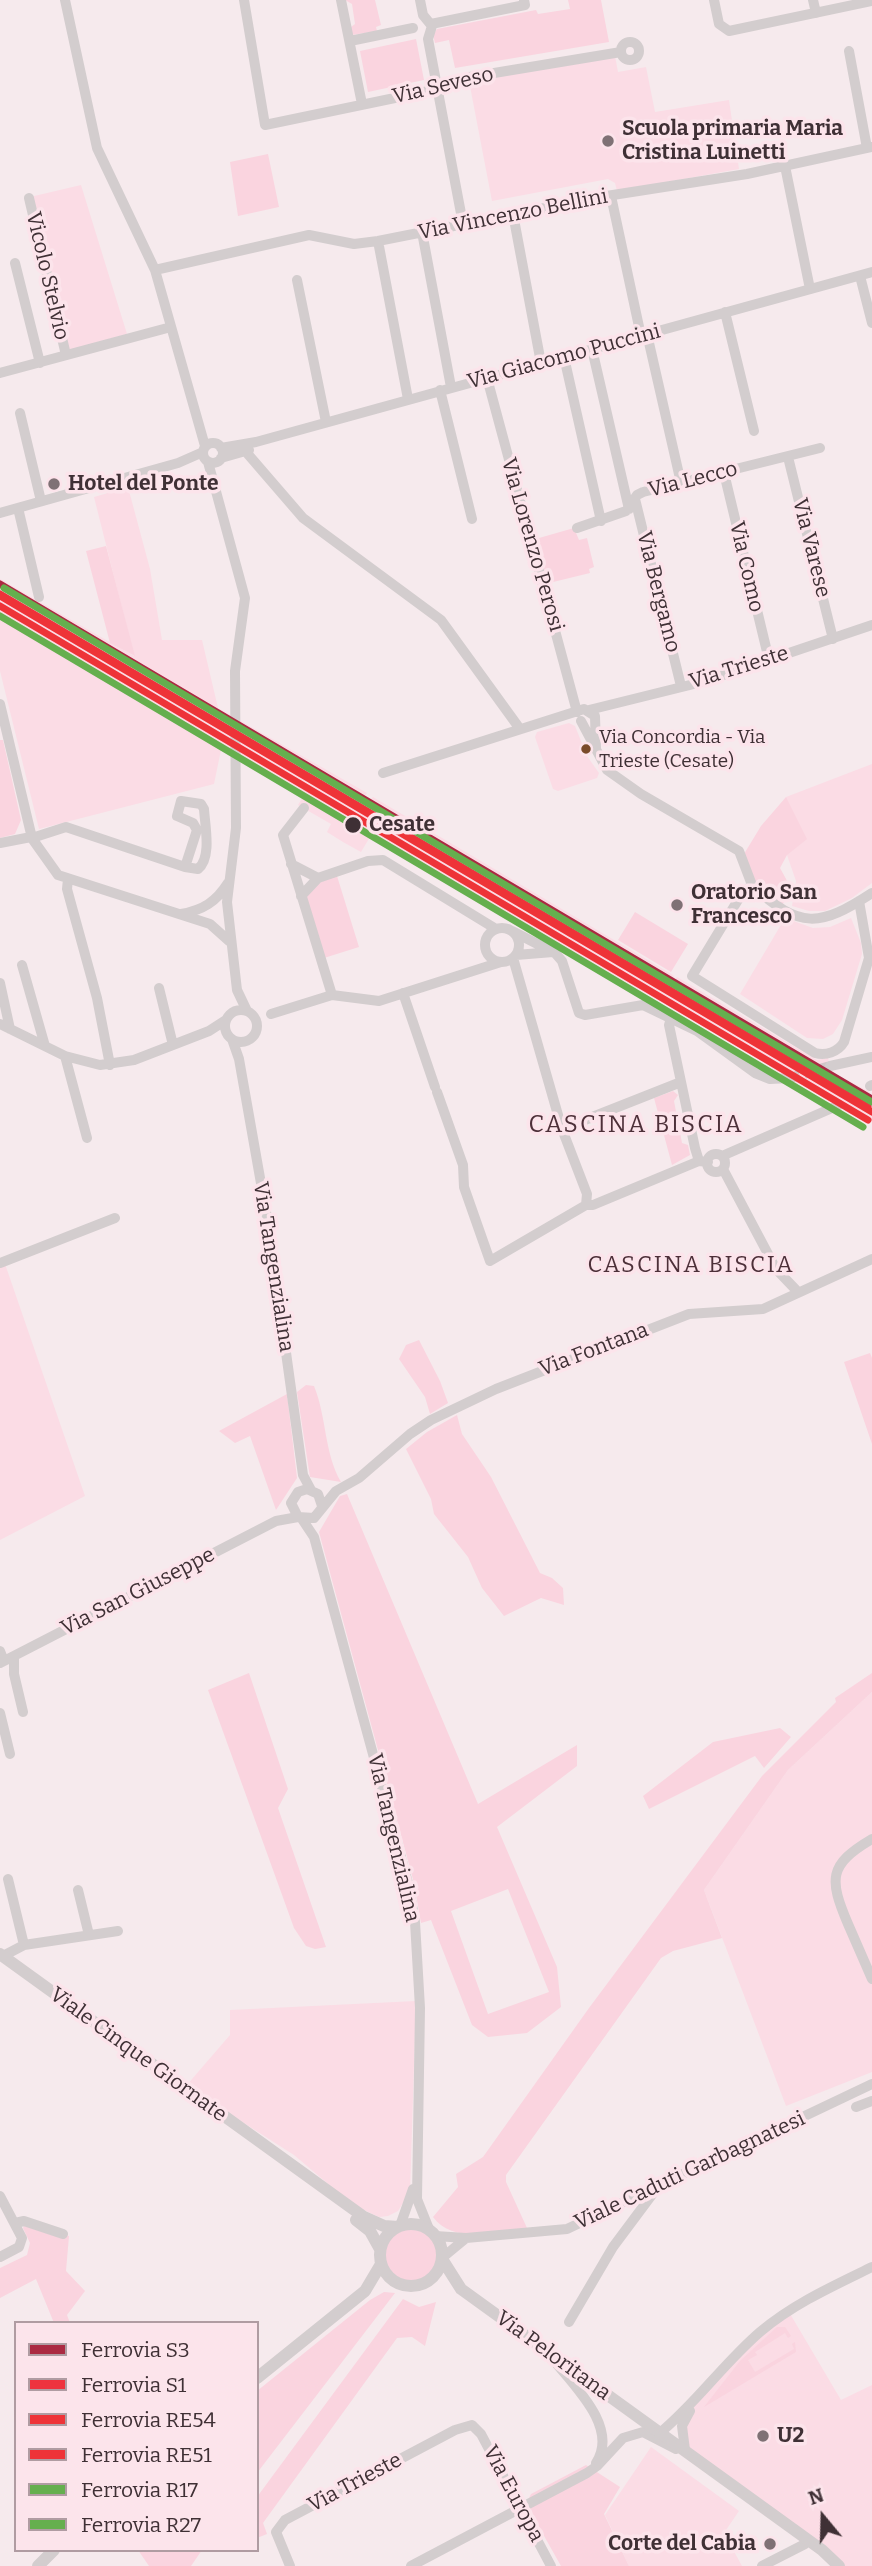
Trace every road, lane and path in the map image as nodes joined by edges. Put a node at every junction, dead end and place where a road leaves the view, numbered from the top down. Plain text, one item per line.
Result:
1 (65, 0) edge
2 (244, 0) edge
3 (341, 0) edge
4 (420, 0) edge
5 (524, 0) edge
6 (715, 0) edge
7 (813, 0) edge
8 (872, 1) edge
9 (816, 13) junction
10 (431, 24) junction
11 (413, 28) dead end
12 (350, 41) junction
13 (849, 51) dead end
14 (621, 52) dead end
15 (438, 89) junction
16 (362, 104) junction
17 (869, 147) edge
18 (785, 166) junction
19 (611, 196) junction
20 (29, 198) dead end
21 (513, 214) junction
22 (463, 224) junction
23 (422, 232) junction
24 (378, 241) junction
25 (15, 263) dead end
26 (155, 270) junction
27 (872, 272) edge
28 (860, 275) junction
29 (297, 280) dead end
30 (810, 289) junction
31 (726, 312) junction
32 (872, 323) edge
33 (171, 327) junction
34 (644, 335) junction
35 (592, 349) junction
36 (66, 355) junction
37 (564, 357) junction
38 (40, 363) junction
39 (541, 363) junction
40 (0, 373) edge
41 (487, 378) junction
42 (452, 387) junction
43 (440, 390) junction
44 (408, 399) junction
45 (20, 414) dead end
46 (326, 422) junction
47 (754, 431) dead end
48 (820, 448) dead end
49 (242, 449) junction
50 (212, 454) junction
51 (788, 457) junction
52 (724, 473) junction
53 (681, 483) junction
54 (635, 498) junction
55 (41, 502) junction
56 (18, 508) junction
57 (629, 509) junction
58 (0, 513) edge
59 (472, 519) dead end
60 (601, 521) junction
61 (577, 528) dead end
62 (39, 597) dead end
63 (872, 625) edge
64 (833, 639) junction
65 (769, 660) junction
66 (681, 686) junction
67 (0, 704) edge
68 (575, 716) junction
69 (593, 716) junction
70 (520, 729) junction
71 (596, 749) junction
72 (383, 773) dead end
73 (303, 808) dead end
74 (32, 838) junction
75 (0, 843) edge
76 (291, 864) junction
77 (185, 867) junction
78 (318, 878) junction
79 (68, 879) junction
80 (229, 882) junction
81 (752, 885) junction
82 (872, 893) edge
83 (301, 895) junction
84 (859, 901) junction
85 (177, 915) junction
86 (496, 929) junction
87 (512, 931) junction
88 (229, 942) junction
89 (555, 953) junction
90 (487, 954) junction
91 (514, 957) junction
92 (501, 962) junction
93 (22, 965) dead end
94 (465, 972) junction
95 (0, 983) edge
96 (159, 988) dead end
97 (237, 990) junction
98 (403, 993) junction
99 (332, 995) junction
100 (249, 1012) junction
101 (271, 1014) junction
102 (229, 1017) junction
103 (671, 1018) junction
104 (0, 1024) edge
105 (257, 1028) junction
106 (10, 1029) junction
107 (209, 1031) junction
108 (230, 1037) junction
109 (247, 1041) junction
110 (173, 1045) junction
111 (45, 1046) junction
112 (65, 1056) junction
113 (872, 1057) edge
114 (239, 1059) junction
115 (110, 1065) junction
116 (830, 1066) tunnel mouth
117 (790, 1078) tunnel mouth
118 (681, 1082) junction
119 (839, 1105) dead end
120 (562, 1129) junction
121 (87, 1138) dead end
122 (722, 1156) junction
123 (703, 1161) junction
124 (723, 1168) junction
125 (587, 1203) junction
126 (115, 1218) dead end
127 (872, 1259) edge
128 (0, 1263) edge
129 (798, 1292) junction
130 (303, 1475) junction
131 (313, 1490) junction
132 (298, 1492) junction
133 (336, 1492) junction
134 (291, 1503) junction
135 (320, 1511) junction
136 (300, 1518) junction
137 (276, 1521) junction
138 (314, 1536) junction
139 (14, 1656) junction
140 (1, 1658) edge
141 (23, 1712) dead end
142 (0, 1713) edge
143 (10, 1754) dead end
144 (872, 1839) edge
145 (8, 1880) dead end
146 (78, 1890) dead end
147 (118, 1931) dead end
148 (89, 1935) junction
149 (24, 1945) junction
150 (1, 1955) edge
151 (872, 1979) edge
152 (871, 2086) edge
153 (872, 2101) edge
154 (856, 2107) dead end
155 (418, 2147) junction
156 (294, 2169) junction
157 (659, 2186) junction
158 (2, 2199) edge
159 (15, 2223) junction
160 (399, 2227) junction
161 (432, 2233) junction
162 (63, 2234) dead end
163 (466, 2238) junction
164 (380, 2249) junction
165 (0, 2257) edge
166 (442, 2258) junction
167 (381, 2264) junction
168 (872, 2267) edge
169 (393, 2281) junction
170 (423, 2284) junction
171 (461, 2289) junction
172 (365, 2291) junction
173 (569, 2322) dead end
174 (548, 2354) junction
175 (259, 2376) edge
176 (696, 2401) junction
177 (646, 2423) junction
178 (472, 2425) joint
179 (661, 2432) junction
180 (681, 2450) junction
181 (591, 2470) junction
182 (521, 2508) junction
183 (805, 2544) junction
184 (52, 2552) edge
185 (429, 2562) edge
186 (38, 2566) edge
187 (290, 2566) edge
188 (411, 2566) edge
189 (551, 2566) edge
190 (762, 2566) edge
191 (830, 2566) edge
192 (839, 2566) edge

1 - 26 street
2 - 16 street, Via Seveso
3 - 12 street
4 - 10 street
5 - 10 street
6 - 9 street
7 - 9 street
8 - 9 street
10 - 15 street
11 - 12 street
12 - 16 street
13 - 17 street
14 - 15 street, Via Seveso
15 - 16 street, Via Seveso
15 - 22 street
17 - 18 street, Via Vincenzo Bellini
18 - 19 street, Via Vincenzo Bellini
18 - 30 street
19 - 21 street, Via Vincenzo Bellini
19 - 34 street
20 - 36 street, Vicolo Stelvio
21 - 22 street, Via Vincenzo Bellini
21 - 39 street
22 - 23 street, Via Vincenzo Bellini
23 - 24 street, Via Vincenzo Bellini
23 - 42 street
24 - 26 street, Via Vincenzo Bellini
24 - 44 street
25 - 38 street
26 - 33 street
27 - 28 street, Via Giacomo Puccini
28 - 30 street, Via Giacomo Puccini
28 - 32 street
29 - 46 street
30 - 31 street, Via Giacomo Puccini
31 - 34 street, Via Giacomo Puccini
31 - 47 street
33 - 36 street
33 - 50 street
34 - 35 street, Via Giacomo Puccini
34 - 53 street
35 - 37 street, Via Giacomo Puccini
35 - 57 street
36 - 38 street
37 - 39 street, Via Giacomo Puccini
37 - 60 street
38 - 40 street
39 - 41 street, Via Giacomo Puccini
41 - 42 street, Via Giacomo Puccini
41 - 68 street, Via Lorenzo Perosi
42 - 43 street, Via Giacomo Puccini
43 - 44 street, Via Giacomo Puccini
43 - 59 street
44 - 46 street, Via Giacomo Puccini
45 - 55 street
46 - 49 street, Via Giacomo Puccini
48 - 51 street, Via Lecco
49 - 50 street
49 - 70 street
50 - 55 street
50 - 80 street
51 - 52 street, Via Lecco
51 - 64 street, Via Varese
52 - 53 street, Via Lecco
52 - 65 street, Via Como
53 - 54 street, Via Lecco
54 - 57 street, Via Lecco
54 - 66 street, Via Bergamo
55 - 56 street
56 - 58 street
56 - 62 street
57 - 60 street, Via Lecco
60 - 61 street, Via Lecco
63 - 64 street, Via Trieste
64 - 65 street, Via Trieste
65 - 66 street, Via Trieste
66 - 69 street, Via Trieste
67 - 74 street
68 - 69 street, Via Trieste
68 - 70 street
68 - 71 street, Via Lorenzo Perosi
69 - 71 street
70 - 72 street
71 - 81 street, Via Lorenzo Perosi
73 - 76 street
74 - 75 street
74 - 77 street
74 - 79 street
76 - 78 street
76 - 83 street
77 - 77 street
78 - 83 street
78 - 86 street
79 - 85 street
79 - 115 street
80 - 85 street
80 - 88 street
81 - 84 street
81 - 84 street
82 - 84 street
83 - 99 street
85 - 88 street
86 - 87 street
86 - 90 street
87 - 89 street
87 - 91 street
88 - 97 street
89 - 91 street
89 - 103 street
90 - 92 street
90 - 94 street
91 - 92 street
91 - 120 street
92 - 94 street
93 - 111 street
94 - 98 street
95 - 106 street
96 - 110 street
97 - 100 street
97 - 102 street
98 - 99 street
98 - 125 street
99 - 101 street
100 - 101 street
100 - 102 street
100 - 105 street
101 - 105 street
102 - 107 street
102 - 108 street
103 - 117 street
103 - 118 street
104 - 106 street
105 - 109 street
106 - 111 street
107 - 108 street
107 - 110 street
108 - 109 street
108 - 114 street, Via Tangenzialina
109 - 114 street
110 - 115 street
111 - 112 street
112 - 115 street
112 - 121 street
113 - 116 street
114 - 130 street, Via Tangenzialina
118 - 120 street
118 - 123 street
119 - 122 street
120 - 125 street
122 - 123 street
122 - 124 street
123 - 124 street
123 - 125 street
124 - 129 street
126 - 128 street
127 - 129 street, Via Fontana
129 - 133 street, Via Fontana
130 - 131 street, Via Tangenzialina
130 - 132 street, Via Tangenzialina
131 - 132 street
131 - 133 street
131 - 135 street, Via Tangenzialina
132 - 134 street, Via Tangenzialina
133 - 135 street, Via Fontana
134 - 136 street, Via Tangenzialina
134 - 137 street, Via San Giuseppe
135 - 136 street
135 - 138 street, Via Tangenzialina
136 - 137 street, Via San Giuseppe
136 - 138 street, Via Tangenzialina
137 - 139 street, Via San Giuseppe
138 - 155 street, Via Tangenzialina
139 - 140 street, Via San Giuseppe
139 - 141 street
142 - 143 street
144 - 151 street
145 - 149 street
146 - 148 street
147 - 148 street
148 - 149 street
149 - 150 street
150 - 156 main road, Viale Cinque Giornate
152 - 157 street, Viale Caduti Garbagnatesi
153 - 154 street
155 - 160 street, Via Tangenzialina
155 - 161 street, Via Tangenzialina
156 - 160 main road
156 - 164 main road
157 - 163 street, Viale Caduti Garbagnatesi
157 - 173 street
158 - 159 street
159 - 162 street
159 - 165 street
160 - 161 main road
160 - 164 main road
161 - 163 street, Viale Caduti Garbagnatesi
161 - 166 main road
163 - 166 street
164 - 167 main road
166 - 170 main road
166 - 171 main road, Via Peloritana
167 - 169 main road
167 - 172 main road
168 - 176 street
169 - 170 main road
169 - 172 main road
170 - 171 main road, Via Peloritana
171 - 174 main road, Via Peloritana
172 - 175 main road
174 - 177 main road, Via Peloritana
174 - 181 street
176 - 179 street
176 - 180 street
177 - 179 main road, Via Peloritana
177 - 180 main road, Via Peloritana
178 - 182 street, Via Europa
178 - 187 street, Via Trieste
179 - 180 main road, Via Peloritana
180 - 181 street
180 - 183 main road, Via Peloritana
180 - 192 main road, Via Peloritana
181 - 182 street
182 - 185 street
182 - 189 street, Via Europa
183 - 190 street
183 - 191 main road, Via Peloritana
184 - 186 main road
185 - 188 street

